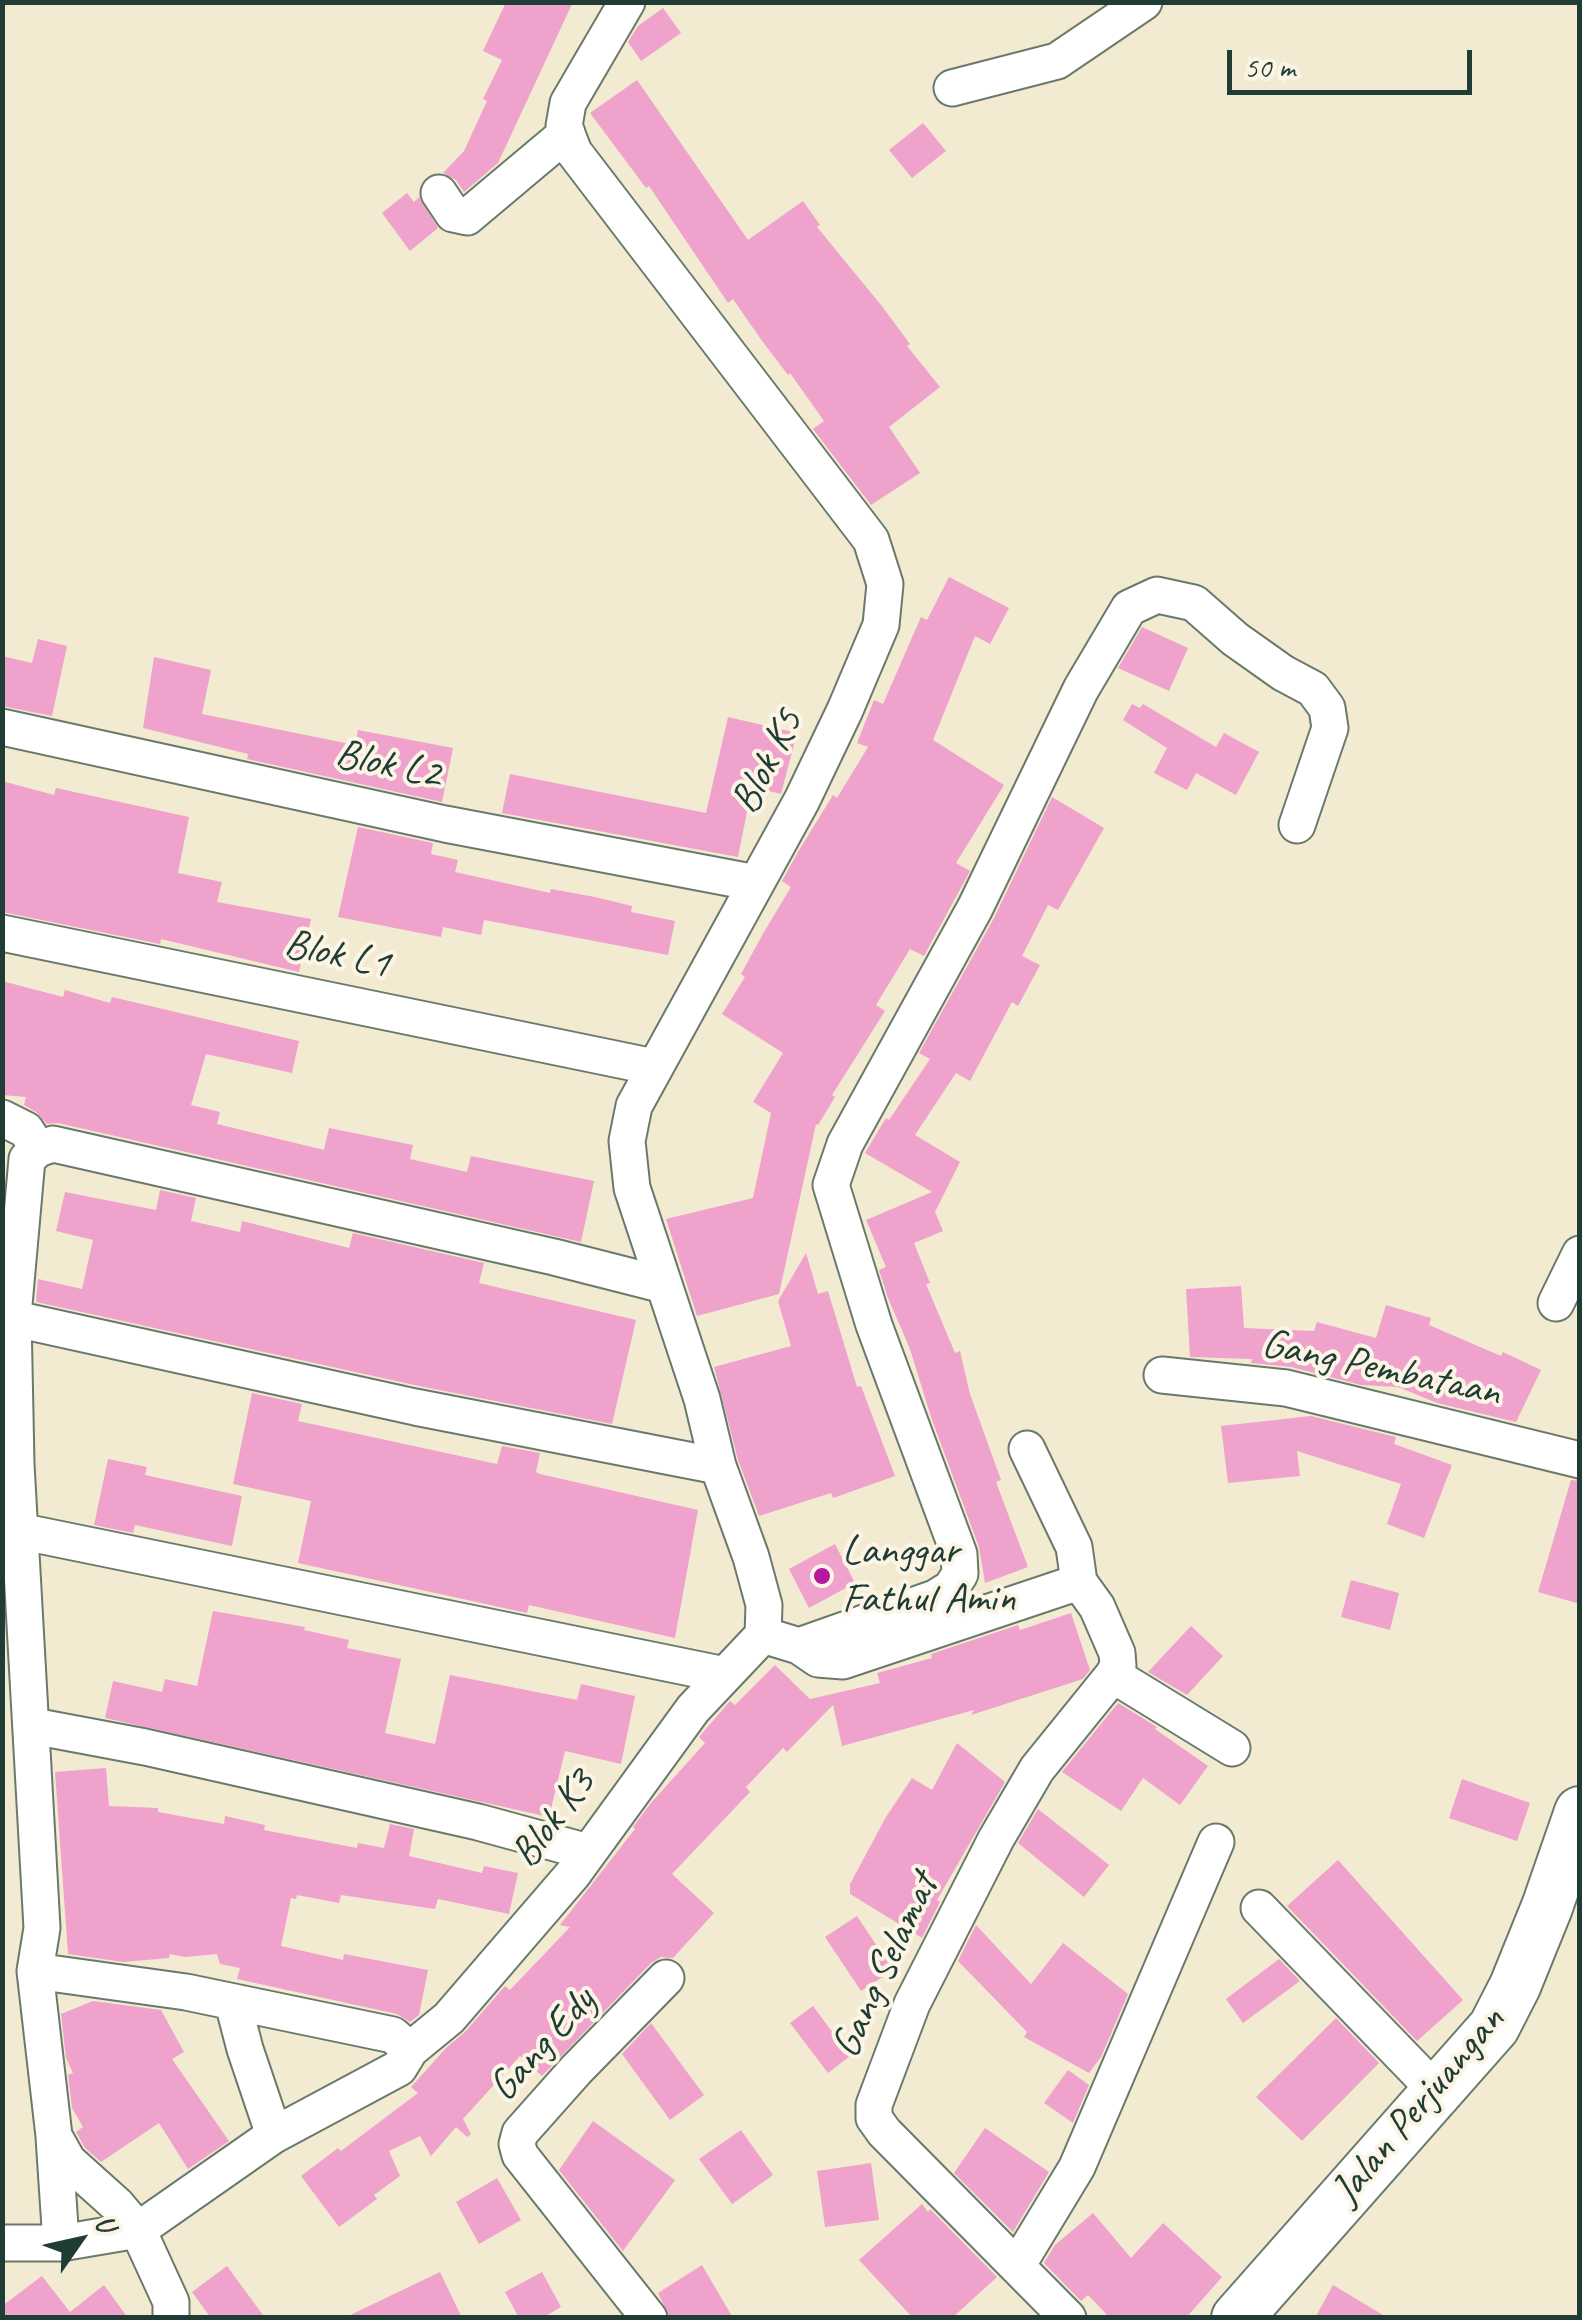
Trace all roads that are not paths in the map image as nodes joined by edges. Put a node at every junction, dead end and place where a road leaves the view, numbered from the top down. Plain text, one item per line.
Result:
1 (628, 2) edge
2 (1144, 2) edge
3 (952, 88) dead end
4 (566, 133) junction
5 (438, 193) dead end
6 (2, 727) edge
7 (1297, 824) dead end
8 (756, 883) junction
9 (2, 933) edge
10 (654, 1067) junction
11 (2, 1118) edge
12 (38, 1148) junction
13 (1580, 1254) edge
14 (664, 1285) junction
15 (1556, 1303) dead end
16 (8, 1316) edge
17 (1162, 1375) dead end
18 (1028, 1449) dead end
19 (1580, 1460) edge
20 (718, 1466) junction
21 (19, 1531) junction
22 (1079, 1582) junction
23 (763, 1635) junction
24 (800, 1646) junction
25 (725, 1674) junction
26 (1113, 1675) junction
27 (32, 1726) junction
28 (1232, 1748) dead end
29 (1580, 1812) edge
30 (1216, 1842) dead end
31 (588, 1852) junction
32 (1259, 1908) dead end
33 (35, 1971) junction
34 (666, 1978) dead end
35 (234, 2004) junction
36 (410, 2050) junction
37 (1437, 2092) junction
38 (274, 2135) junction
39 (54, 2136) junction
40 (138, 2230) junction
41 (2, 2243) edge
42 (61, 2243) junction
43 (1017, 2266) junction
44 (171, 2318) edge
45 (649, 2318) edge
46 (1068, 2318) edge
47 (1238, 2318) edge

1 - 4 street
2 - 3 street
4 - 5 street
4 - 8 street, Blok K5
6 - 8 street, Blok L2
7 - 24 street
8 - 10 street, Blok K5
9 - 10 street, Blok L1
10 - 14 street, Blok K5
11 - 12 street
12 - 14 street
12 - 16 street
13 - 15 street
14 - 20 street, Blok K5
16 - 20 street
16 - 21 street
17 - 19 street, Gang Pembataan
18 - 22 street
20 - 23 street, Blok K5
21 - 25 street
21 - 27 street
22 - 24 street
22 - 26 street
23 - 24 street
23 - 25 street, Blok K3
25 - 31 street, Blok K3
26 - 28 street
26 - 43 street, Gang Selamat
27 - 31 street
27 - 33 street
29 - 37 street, Jalan Perjuangan
30 - 43 street
31 - 36 street, Blok K3
32 - 37 street
33 - 35 street
33 - 39 street
34 - 45 street, Gang Edy
35 - 36 street
35 - 38 street
36 - 38 street, Blok K3
37 - 47 street, Jalan Perjuangan
38 - 40 street, Blok K3
39 - 40 street
39 - 42 street
40 - 42 street
40 - 44 street
41 - 42 street
43 - 46 street, Gang Selamat

